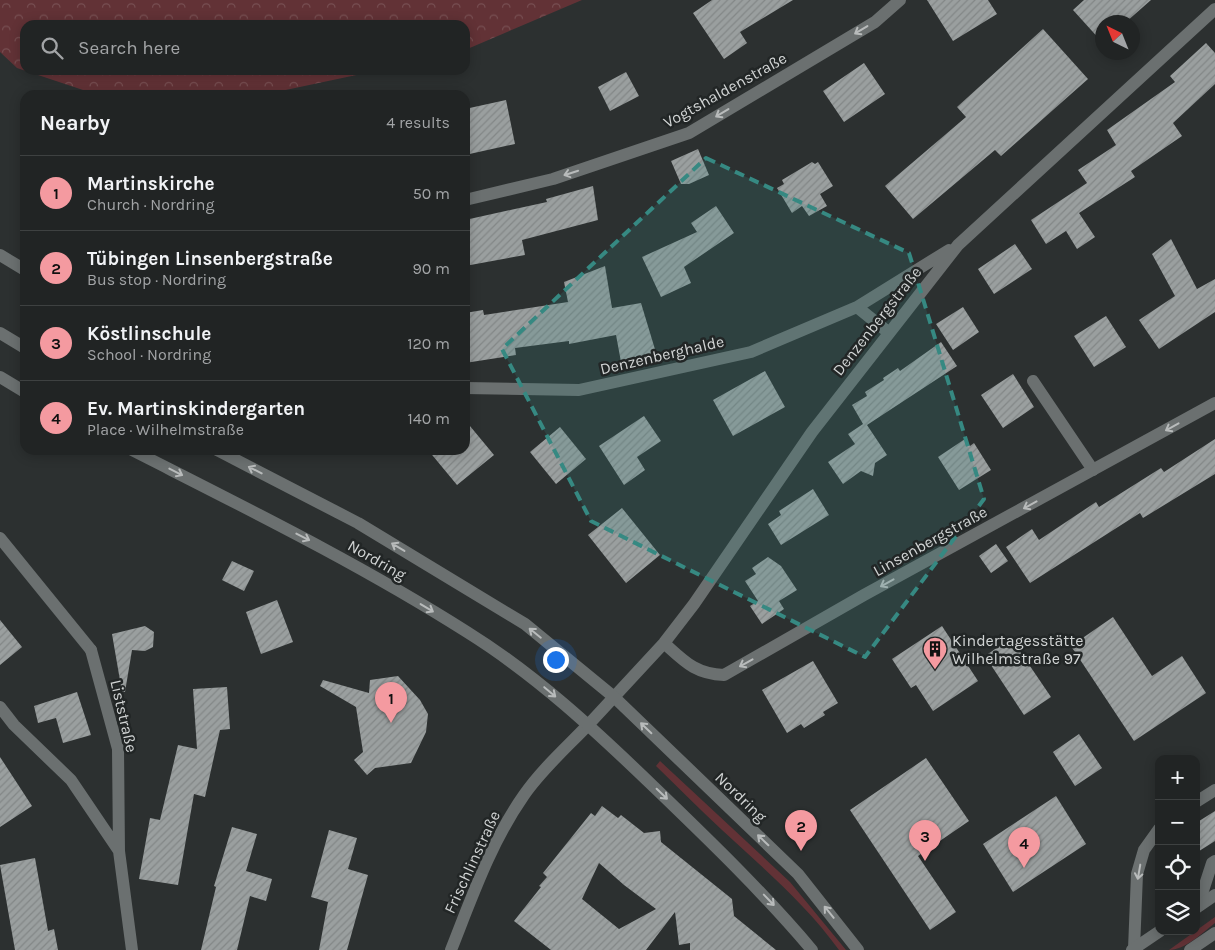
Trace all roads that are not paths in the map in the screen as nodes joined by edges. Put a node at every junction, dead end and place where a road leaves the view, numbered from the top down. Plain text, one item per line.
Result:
1 (900, 0) edge
2 (1215, 9) edge
3 (470, 199) edge
4 (958, 245) junction
5 (0, 255) edge
6 (20, 267) edge
7 (857, 307) junction
8 (888, 332) junction
9 (0, 333) edge
10 (20, 345) edge
11 (0, 377) edge
12 (1033, 381) dead end
13 (470, 388) edge
14 (20, 389) edge
15 (1215, 403) edge
16 (142, 455) edge
17 (226, 455) edge
18 (1093, 470) junction
19 (0, 538) edge
20 (664, 643) junction
21 (614, 697) junction
22 (0, 707) edge
23 (589, 724) junction
24 (1215, 790) edge
25 (1199, 800) edge
26 (1155, 835) edge
27 (119, 851) junction
28 (1215, 861) edge
29 (1215, 895) edge
30 (1200, 898) edge
31 (1200, 905) edge
32 (1215, 933) edge
33 (1155, 934) edge
34 (1133, 949) edge
35 (132, 950) edge
36 (451, 950) edge
37 (812, 950) edge
38 (858, 950) edge
39 (1190, 950) edge

1 -> 3 street, Vogtshaldenstraße
2 - 4 street, Denzenbergstraße
4 - 7 street, Denzenberghalde
4 - 8 street, Denzenbergstraße
5 - 6 street
7 - 8 street
7 - 13 street, Denzenberghalde
8 - 20 street, Denzenbergstraße
9 - 10 street
11 - 14 street
12 - 18 street
15 -> 18 street, Linsenbergstraße
16 -> 23 street, Nordring
21 -> 17 street, Nordring
18 -> 20 street, Linsenbergstraße
19 - 27 street, Liststraße
20 - 21 street, Denzenbergstraße
21 - 23 street
38 -> 21 street, Nordring
22 - 27 street, Liststraße
23 - 36 street, Frischlinstraße
23 -> 37 street, Nordring
24 - 25 street
26 -> 34 street
27 - 35 street, Liststraße
28 - 30 street
29 - 31 street
32 - 39 street
33 - 34 street

